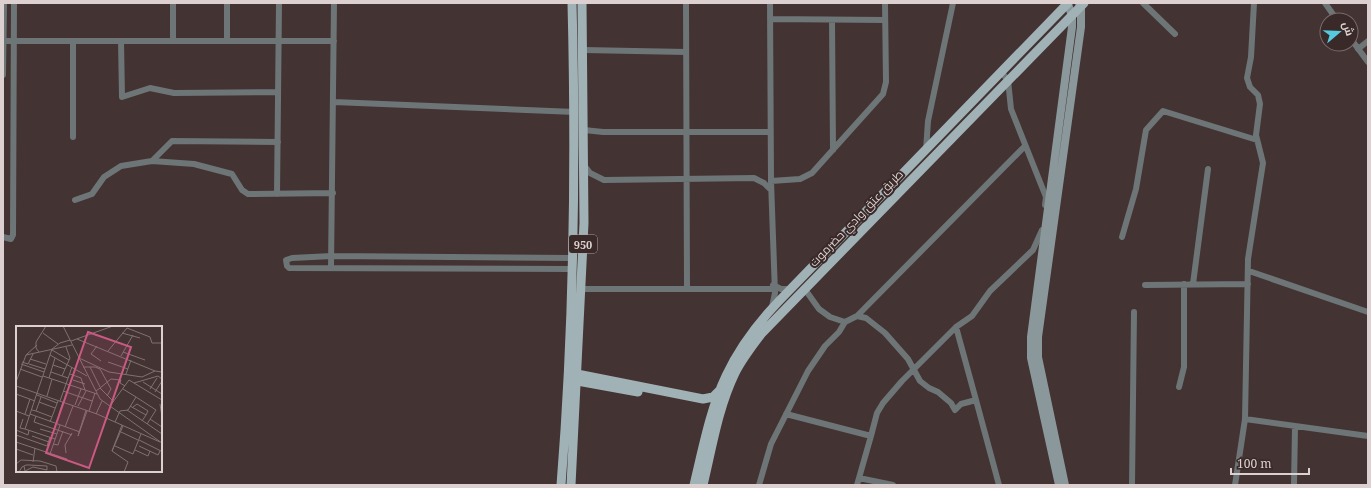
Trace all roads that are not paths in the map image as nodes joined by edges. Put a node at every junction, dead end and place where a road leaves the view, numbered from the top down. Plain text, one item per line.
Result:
1 (4, 3) edge
2 (14, 3) edge
3 (173, 3) edge
4 (227, 3) edge
5 (279, 3) edge
6 (334, 3) edge
7 (572, 3) edge
8 (582, 3) edge
9 (686, 3) edge
10 (770, 3) edge
11 (885, 3) edge
12 (953, 3) edge
13 (1068, 3) edge
14 (1143, 3) edge
15 (1254, 3) edge
16 (1081, 4) edge
17 (1072, 16) junction
18 (770, 19) junction
19 (832, 20) junction
20 (885, 20) junction
21 (3, 32) edge
22 (1175, 34) dead end
23 (3, 41) edge
24 (14, 41) junction
25 (72, 41) junction
26 (121, 41) junction
27 (173, 41) junction
28 (227, 41) junction
29 (280, 41) junction
30 (334, 41) junction
31 (1368, 41) edge
32 (1359, 48) edge
33 (584, 50) junction
34 (1359, 50) edge
35 (686, 52) junction
36 (1368, 62) edge
37 (1001, 72) junction
38 (3, 75) edge
39 (1008, 80) junction
40 (278, 92) junction
41 (334, 102) junction
42 (575, 112) junction
43 (584, 130) junction
44 (686, 131) junction
45 (770, 132) junction
46 (73, 137) dead end
47 (1257, 140) junction
48 (278, 142) junction
49 (1025, 146) junction
50 (833, 150) junction
51 (926, 150) junction
52 (152, 160) junction
53 (584, 165) junction
54 (1208, 169) dead end
55 (686, 179) junction
56 (771, 181) junction
57 (771, 191) junction
58 (333, 193) junction
59 (277, 194) junction
60 (75, 200) dead end
61 (3, 237) edge
62 (1122, 237) dead end
63 (332, 256) junction
64 (572, 258) junction
65 (332, 268) junction
66 (571, 270) junction
67 (1248, 271) junction
68 (1184, 284) junction
69 (1193, 284) junction
70 (1248, 284) junction
71 (1145, 285) dead end
72 (774, 287) junction
73 (804, 288) junction
74 (581, 289) junction
75 (687, 289) junction
76 (790, 289) junction
77 (770, 310) junction
78 (1134, 312) dead end
79 (1368, 312) edge
80 (857, 316) junction
81 (845, 322) junction
82 (956, 327) junction
83 (746, 348) junction
84 (915, 370) junction
85 (567, 376) junction
86 (578, 378) junction
87 (1179, 387) dead end
88 (720, 391) junction
89 (976, 400) junction
90 (786, 414) junction
91 (712, 415) junction
92 (1245, 419) junction
93 (1294, 428) junction
94 (871, 436) junction
95 (1368, 436) edge
96 (859, 478) junction
97 (561, 485) edge
98 (571, 485) edge
99 (694, 485) edge
100 (703, 485) edge
101 (759, 485) edge
102 (857, 485) edge
103 (893, 485) edge
104 (999, 485) edge
105 (1059, 485) edge
106 (1065, 485) edge
107 (1132, 485) edge
108 (1235, 485) edge
109 (1294, 485) edge

1 - 21 street
2 - 24 street
3 - 27 street
4 - 28 street
5 - 29 street
6 - 30 street
7 - 42 main road, 950
8 - 33 main road, 950 / 950
9 - 35 street
10 - 18 street
11 - 20 street
12 - 51 street
13 - 17 street
13 - 37 main road, طريق عتق وادي حضرموت
14 - 22 street
15 - 47 street
16 - 17 main road, طريق عتق وادي حضرموت
16 - 106 street
17 - 39 main road, طريق عتق وادي حضرموت
17 - 105 street
18 - 19 street
18 - 45 street
19 - 20 street
19 - 50 street
20 - 50 street
21 - 23 street
23 - 24 street
23 - 38 street
24 - 25 street
24 - 61 street
25 - 26 street
25 - 46 street
26 - 27 street
26 - 40 street
27 - 28 street
28 - 29 street
29 - 30 street
29 - 40 street
30 - 41 street
31 - 32 street
33 - 35 street
33 - 43 main road, 950 / 950
34 - 36 street
35 - 44 street
37 - 39 street
37 - 51 main road, طريق عتق وادي حضرموت
39 - 49 street
39 - 73 main road, طريق عتق وادي حضرموت
40 - 48 street
41 - 42 street
41 - 58 street
42 - 64 main road, 950
43 - 44 street
43 - 53 main road, 950 / 950
44 - 45 street
44 - 55 street
45 - 56 street
47 - 62 street
47 - 67 street
48 - 52 street
48 - 59 street
49 - 80 street
49 - 82 street
50 - 56 street
51 - 76 main road, طريق عتق وادي حضرموت
52 - 59 street
52 - 60 street
53 - 55 street
53 - 74 main road, 950 / 950
54 - 69 street
55 - 57 street
55 - 75 street
56 - 57 street
57 - 72 street
58 - 59 street
58 - 63 street
63 - 64 street
63 - 65 street
63 - 65 street
64 - 66 main road, 950
65 - 66 street
66 - 85 main road, 950
67 - 70 street
67 - 79 street
68 - 69 street
68 - 71 street
68 - 87 street
69 - 70 street
70 - 92 street
72 - 75 street
72 - 76 street
72 - 77 street
73 - 81 street
73 - 83 main road, طريق عتق وادي حضرموت
74 - 75 street
74 - 86 main road, 950 / 950
76 - 77 main road, طريق عتق وادي حضرموت
77 - 83 main road, طريق عتق وادي حضرموت
78 - 107 street
80 - 81 street
80 - 84 street
81 - 90 street
82 - 84 street
82 - 89 street
83 - 88 main road, طريق عتق وادي حضرموت
83 - 100 main road, طريق عتق وادي حضرموت
84 - 89 street
84 - 94 street
85 - 86 main road
85 - 97 main road, 950
86 - 88 main road
86 - 91 main road
86 - 98 main road, 950 / 950
88 - 91 main road, طريق عتق وادي حضرموت
89 - 104 street
90 - 94 street
90 - 101 street
91 - 99 main road, طريق عتق وادي حضرموت
92 - 93 street
92 - 108 street
93 - 95 street
93 - 109 street
94 - 96 street
96 - 102 street
96 - 103 street

